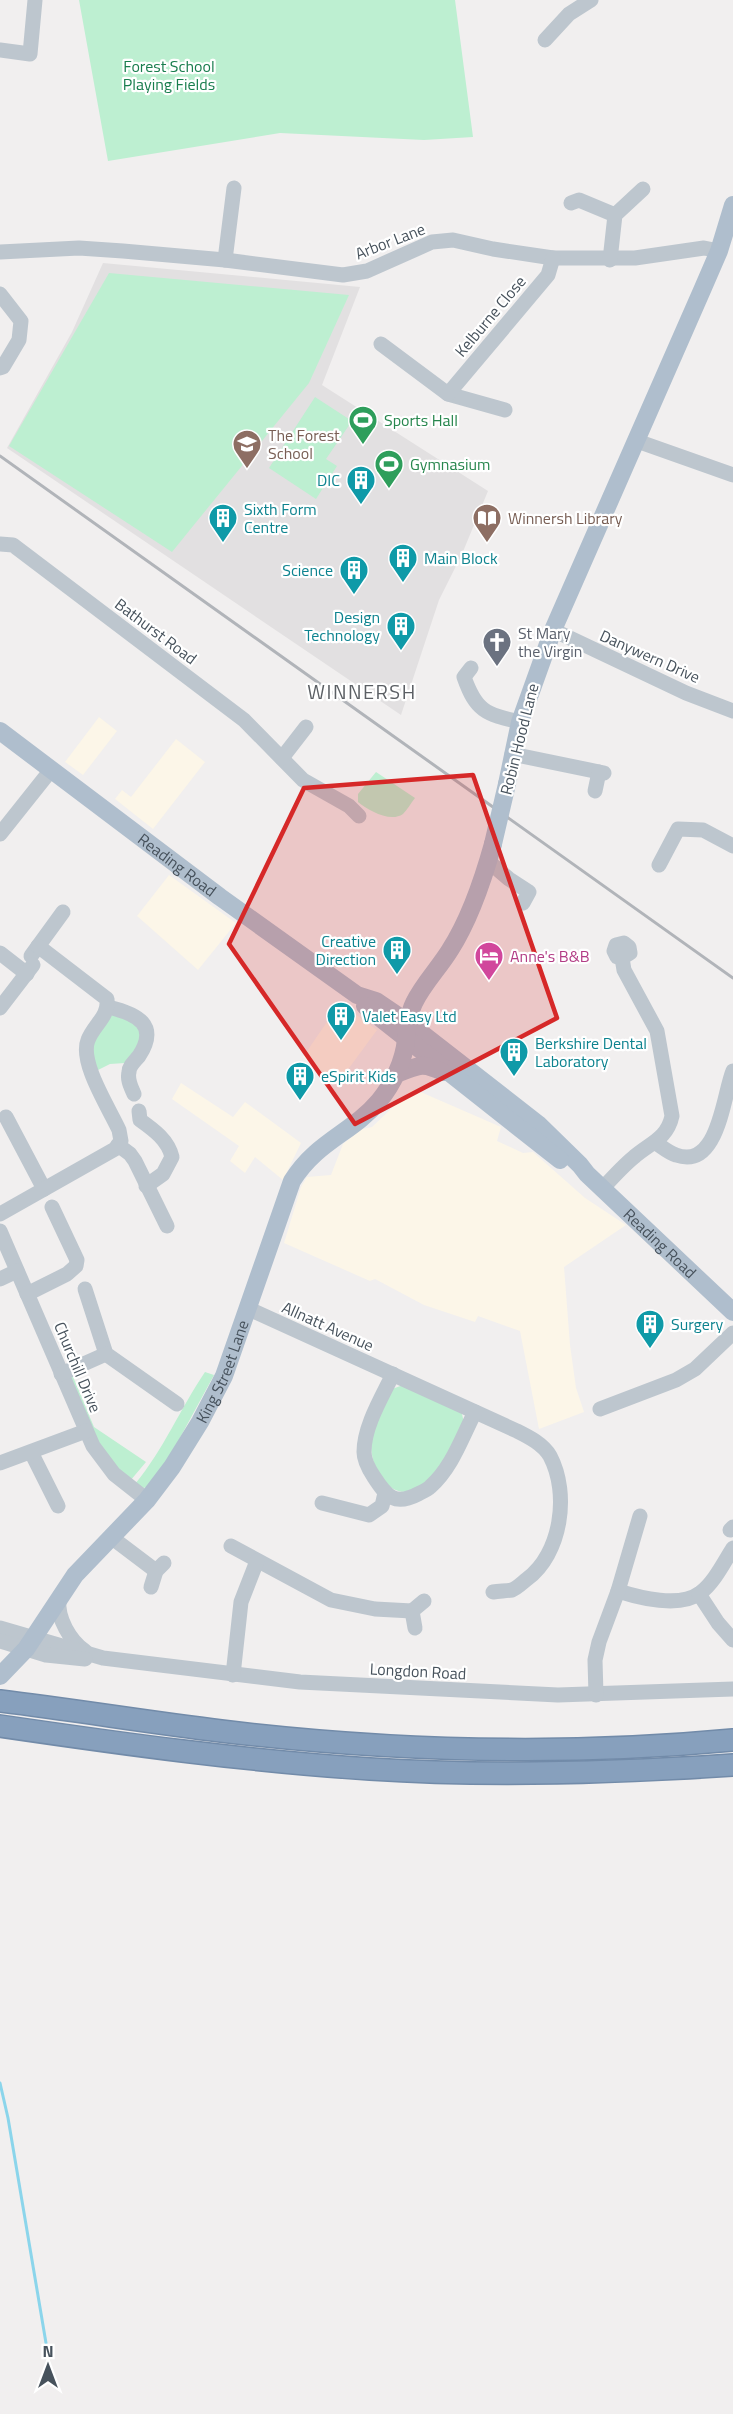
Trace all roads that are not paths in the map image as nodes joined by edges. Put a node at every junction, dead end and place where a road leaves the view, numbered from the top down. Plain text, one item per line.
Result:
1 (35, 0) edge
2 (591, 0) edge
3 (545, 40) dead end
4 (0, 50) edge
5 (234, 188) dead end
6 (643, 189) dead end
7 (571, 203) dead end
8 (733, 205) edge
9 (615, 215) junction
10 (719, 251) junction
11 (0, 252) edge
12 (553, 258) junction
13 (225, 260) junction
14 (610, 260) junction
15 (0, 294) edge
16 (381, 344) dead end
17 (0, 369) edge
18 (448, 394) junction
19 (505, 410) dead end
20 (637, 441) junction
21 (732, 472) edge
22 (0, 544) edge
23 (553, 630) junction
24 (462, 672) dead end
25 (733, 711) edge
26 (520, 722) junction
27 (306, 727) dead end
28 (0, 731) edge
29 (512, 754) junction
30 (282, 758) junction
31 (51, 770) junction
32 (595, 791) dead end
33 (359, 816) dead end
34 (0, 834) edge
35 (733, 846) edge
36 (491, 853) junction
37 (659, 865) dead end
38 (523, 903) dead end
39 (63, 912) dead end
40 (0, 953) edge
41 (622, 958) dead end
42 (32, 960) junction
43 (420, 992) junction
44 (357, 994) junction
45 (376, 1001) junction
46 (108, 1007) junction
47 (0, 1008) edge
48 (404, 1031) junction
49 (733, 1071) edge
50 (396, 1074) junction
51 (456, 1077) junction
52 (134, 1095) dead end
53 (6, 1117) dead end
54 (136, 1119) dead end
55 (341, 1132) junction
56 (656, 1143) junction
57 (118, 1145) junction
58 (587, 1174) junction
59 (146, 1186) junction
60 (603, 1188) junction
61 (44, 1189) junction
62 (52, 1207) dead end
63 (0, 1214) edge
64 (167, 1226) dead end
65 (0, 1231) edge
66 (17, 1271) junction
67 (0, 1279) edge
68 (85, 1289) dead end
69 (27, 1294) junction
70 (249, 1309) junction
71 (733, 1312) edge
72 (733, 1332) edge
73 (106, 1354) junction
74 (61, 1374) junction
75 (393, 1374) junction
76 (177, 1404) dead end
77 (600, 1409) dead end
78 (475, 1412) junction
79 (86, 1431) junction
80 (31, 1452) junction
81 (0, 1462) edge
82 (385, 1493) junction
83 (147, 1500) junction
84 (322, 1503) dead end
85 (58, 1508) dead end
86 (640, 1516) dead end
87 (111, 1537) junction
88 (231, 1546) dead end
89 (733, 1548) edge
90 (257, 1562) junction
91 (151, 1587) dead end
92 (493, 1592) dead end
93 (618, 1592) junction
94 (699, 1594) junction
95 (61, 1596) junction
96 (424, 1601) dead end
97 (412, 1611) junction
98 (0, 1628) edge
99 (415, 1628) dead end
100 (733, 1640) edge
101 (19, 1642) edge
102 (86, 1652) junction
103 (103, 1658) junction
104 (0, 1664) edge
105 (233, 1675) junction
106 (0, 1676) edge
107 (733, 1689) edge
108 (596, 1695) junction
109 (3, 1701) edge
110 (0, 1726) edge
111 (733, 1740) edge
112 (733, 1765) edge

1 - 4 street
2 - 3 street
5 - 13 street
6 - 9 street
7 - 9 street
8 - 10 main road, Robin Hood Lane
9 - 14 street
10 - 14 street, Arbor Lane
10 - 20 main road, Robin Hood Lane
11 - 13 street, Arbor Lane
12 - 13 street, Arbor Lane
12 - 14 street, Arbor Lane
12 - 18 street, Kelburne Close
15 - 17 street
16 - 18 street
18 - 19 street
20 - 21 street
20 - 23 main road, Robin Hood Lane
22 - 30 street, Bathurst Road
23 - 25 street, Danywern Drive
23 - 26 main road, Robin Hood Lane
24 - 26 street
26 - 29 main road, Robin Hood Lane
27 - 30 street
28 - 31 main road, Reading Road
29 - 32 street
29 - 36 main road, Robin Hood Lane, bridge
30 - 33 street, Bathurst Road
31 - 34 street
31 - 44 main road, Reading Road
35 - 37 street
36 - 38 street
36 - 43 main road, Robin Hood Lane
39 - 42 street
40 - 42 street
41 - 56 street
42 - 46 street
42 - 47 street
43 - 45 main road
43 - 48 main road, Robin Hood Lane
44 - 45 main road, Reading Road
44 - 48 main road, Reading Road
45 - 48 main road, Reading Road
46 - 52 street
46 - 57 street
48 - 50 main road, King Street Lane
48 - 51 main road, Reading Road
48 - 55 main road, King Street Lane
48 - 58 main road, Reading Road
49 - 56 street
50 - 51 main road
50 - 55 main road, King Street Lane
51 - 58 main road, Reading Road
53 - 61 street
54 - 59 street
55 - 70 main road, King Street Lane
56 - 60 street
57 - 59 street
57 - 61 street
58 - 60 main road, Reading Road
59 - 64 street
60 - 71 main road, Reading Road
61 - 63 street
62 - 69 street
65 - 66 street, Churchill Drive
66 - 67 street
66 - 69 street, Churchill Drive
68 - 73 street
69 - 74 street, Churchill Drive
70 - 75 street, Allnatt Avenue
70 - 83 main road, King Street Lane
72 - 77 street
73 - 74 street
73 - 76 street
74 - 79 street, Churchill Drive
75 - 78 street, Allnatt Avenue
75 - 82 street
78 - 82 street
78 - 92 street, Allnatt Avenue
79 - 80 street
79 - 83 street, Churchill Drive
80 - 81 street
80 - 85 street
82 - 84 street
83 - 87 main road, King Street Lane
86 - 93 street
87 - 91 street
87 - 95 main road, King Street Lane
88 - 90 street
89 - 94 street
90 - 97 street
90 - 105 street
93 - 94 street
93 - 108 street
94 - 100 street
95 - 101 main road, King Street Lane
95 - 102 street
96 - 97 street
97 - 99 street
98 - 101 street
101 - 102 street, Longdon Road
101 - 103 street, Longdon Road
101 - 104 main road, King Street Lane
101 - 106 main road, King Street Lane
102 - 103 street, Longdon Road
103 - 105 street, Longdon Road
105 - 108 street, Longdon Road
107 - 108 street, Longdon Road
109 - 111 highway
110 - 112 highway

